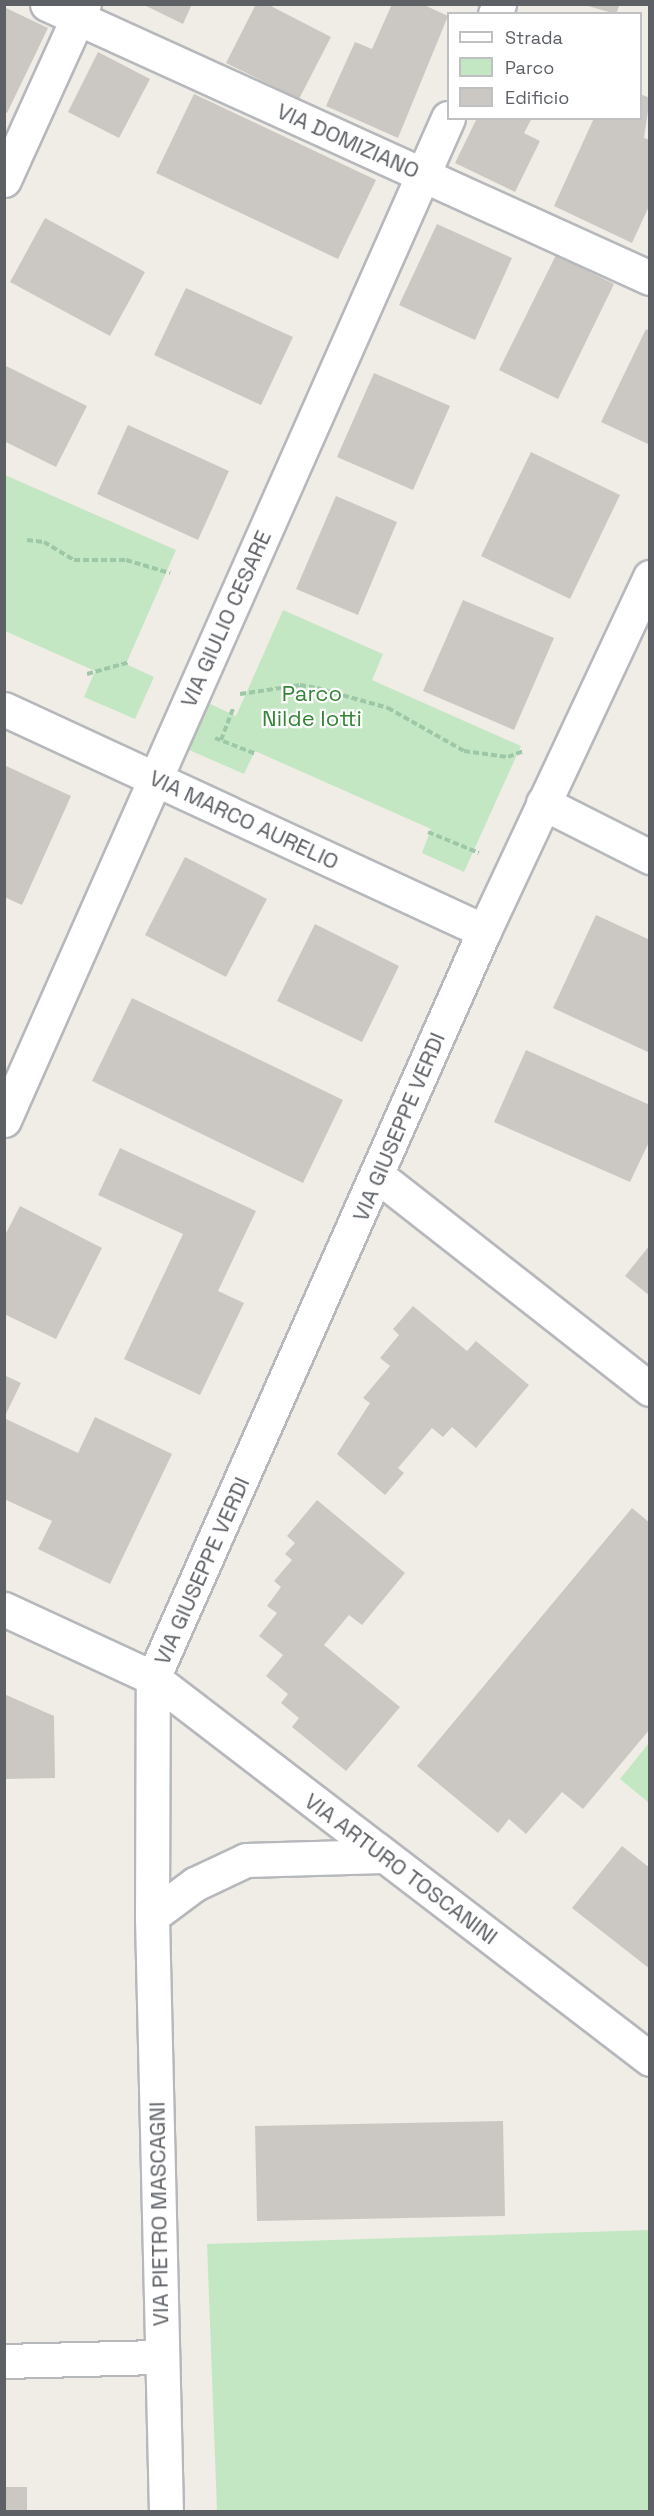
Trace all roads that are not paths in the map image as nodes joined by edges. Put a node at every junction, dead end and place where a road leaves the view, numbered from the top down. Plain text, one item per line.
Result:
1 (47, 4) edge
2 (81, 11) edge
3 (447, 120) edge
4 (423, 175) junction
5 (4, 180) edge
6 (650, 278) edge
7 (650, 577) edge
8 (4, 709) edge
9 (155, 779) junction
10 (543, 803) junction
11 (650, 857) edge
12 (484, 932) junction
13 (4, 1120) edge
14 (378, 1176) junction
15 (650, 1389) edge
16 (4, 1609) edge
17 (153, 1678) junction
18 (383, 1856) junction
19 (152, 1916) junction
20 (650, 2059) edge
21 (162, 2357) junction
22 (4, 2361) edge
23 (166, 2511) edge

1 - 2 street, VIA DOMIZIANO
2 - 4 street, VIA DOMIZIANO
2 - 5 street
3 - 4 street, VIA GIULIO CESARE
4 - 6 street, VIA DOMIZIANO
4 - 9 street, VIA GIULIO CESARE
7 - 10 street, VIA GIUSEPPE VERDI
8 - 9 street, VIA MARCO AURELIO
9 - 12 street, VIA MARCO AURELIO
9 - 13 street, VIA GIULIO CESARE
10 - 11 street
10 - 12 street, VIA GIUSEPPE VERDI
12 - 14 street, VIA GIUSEPPE VERDI
14 - 15 street
14 - 17 street, VIA GIUSEPPE VERDI
16 - 17 street, VIA ARTURO TOSCANINI
17 - 18 street, VIA ARTURO TOSCANINI
17 - 19 street, VIA PIETRO MASCAGNI
18 - 19 street
18 - 20 street, VIA ARTURO TOSCANINI
19 - 21 street, VIA PIETRO MASCAGNI
21 - 22 street
21 - 23 street, VIA PIETRO MASCAGNI

